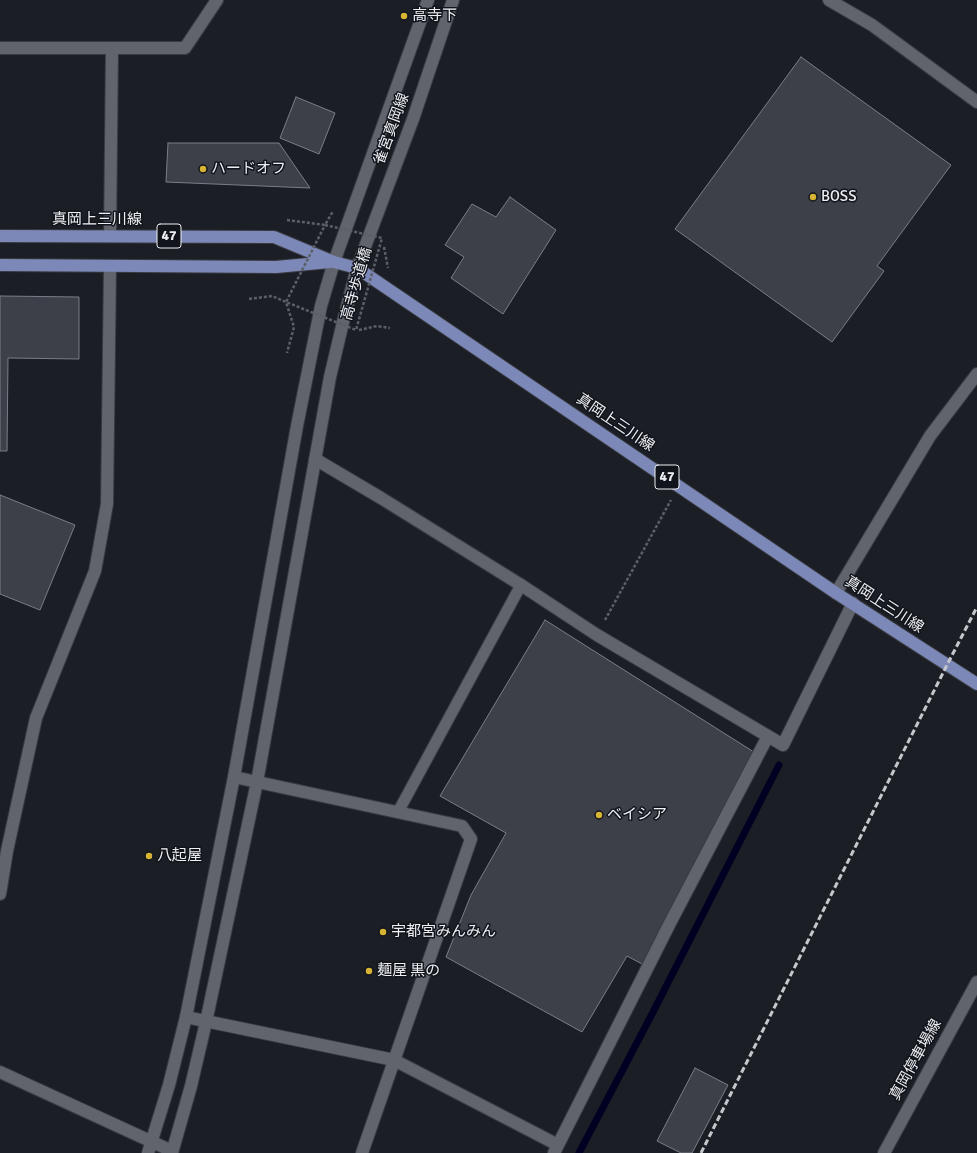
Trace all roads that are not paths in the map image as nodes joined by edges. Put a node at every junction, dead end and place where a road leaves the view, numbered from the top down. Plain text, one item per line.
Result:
1 (217, 0) edge
2 (428, 0) edge
3 (453, 0) edge
4 (829, 0) edge
5 (0, 48) edge
6 (112, 48) junction
7 (977, 102) edge
8 (0, 236) edge
9 (110, 236) junction
10 (334, 262) junction
11 (0, 265) edge
12 (110, 266) junction
13 (357, 268) junction
14 (977, 374) edge
15 (315, 459) junction
16 (521, 585) junction
17 (836, 593) junction
18 (853, 603) junction
19 (977, 684) edge
20 (768, 736) junction
21 (234, 777) junction
22 (257, 782) junction
23 (398, 812) junction
24 (0, 894) edge
25 (977, 982) edge
26 (186, 1017) junction
27 (206, 1022) junction
28 (394, 1060) junction
29 (0, 1072) edge
30 (150, 1148) edge
31 (556, 1149) edge
32 (172, 1152) edge
33 (362, 1153) edge
34 (884, 1153) edge

1 - 6 street
2 - 10 street, 雀宮真岡線
3 - 13 street, 雀宮真岡線
4 - 7 street
5 - 6 street
6 - 9 street
8 - 9 main road, 真岡上三川線 / 47
9 - 10 main road, 真岡上三川線 / 47
10 - 12 main road, 真岡上三川線 / 47
10 - 13 main road, 真岡上三川線 / 47
10 - 21 street, 雀宮真岡線
11 - 12 main road, 真岡上三川線 / 47
12 - 24 street
13 - 15 street, 雀宮真岡線
13 - 17 main road, 真岡上三川線 / 47
14 - 17 street
15 - 16 street
15 - 22 street, 雀宮真岡線
16 - 20 street
16 - 23 lane
17 - 18 main road, 真岡上三川線 / 47
18 - 19 main road, 真岡上三川線 / 47
18 - 20 street
20 - 31 street
21 - 22 street
21 - 26 street, 雀宮真岡線
22 - 23 street
22 - 27 street, 雀宮真岡線
23 - 28 street
25 - 34 street, 真岡停車場線
26 - 27 street
26 - 30 street, 雀宮真岡線
27 - 28 street
27 - 32 street, 雀宮真岡線
28 - 31 street
28 - 33 street
29 - 30 street
30 - 32 street

